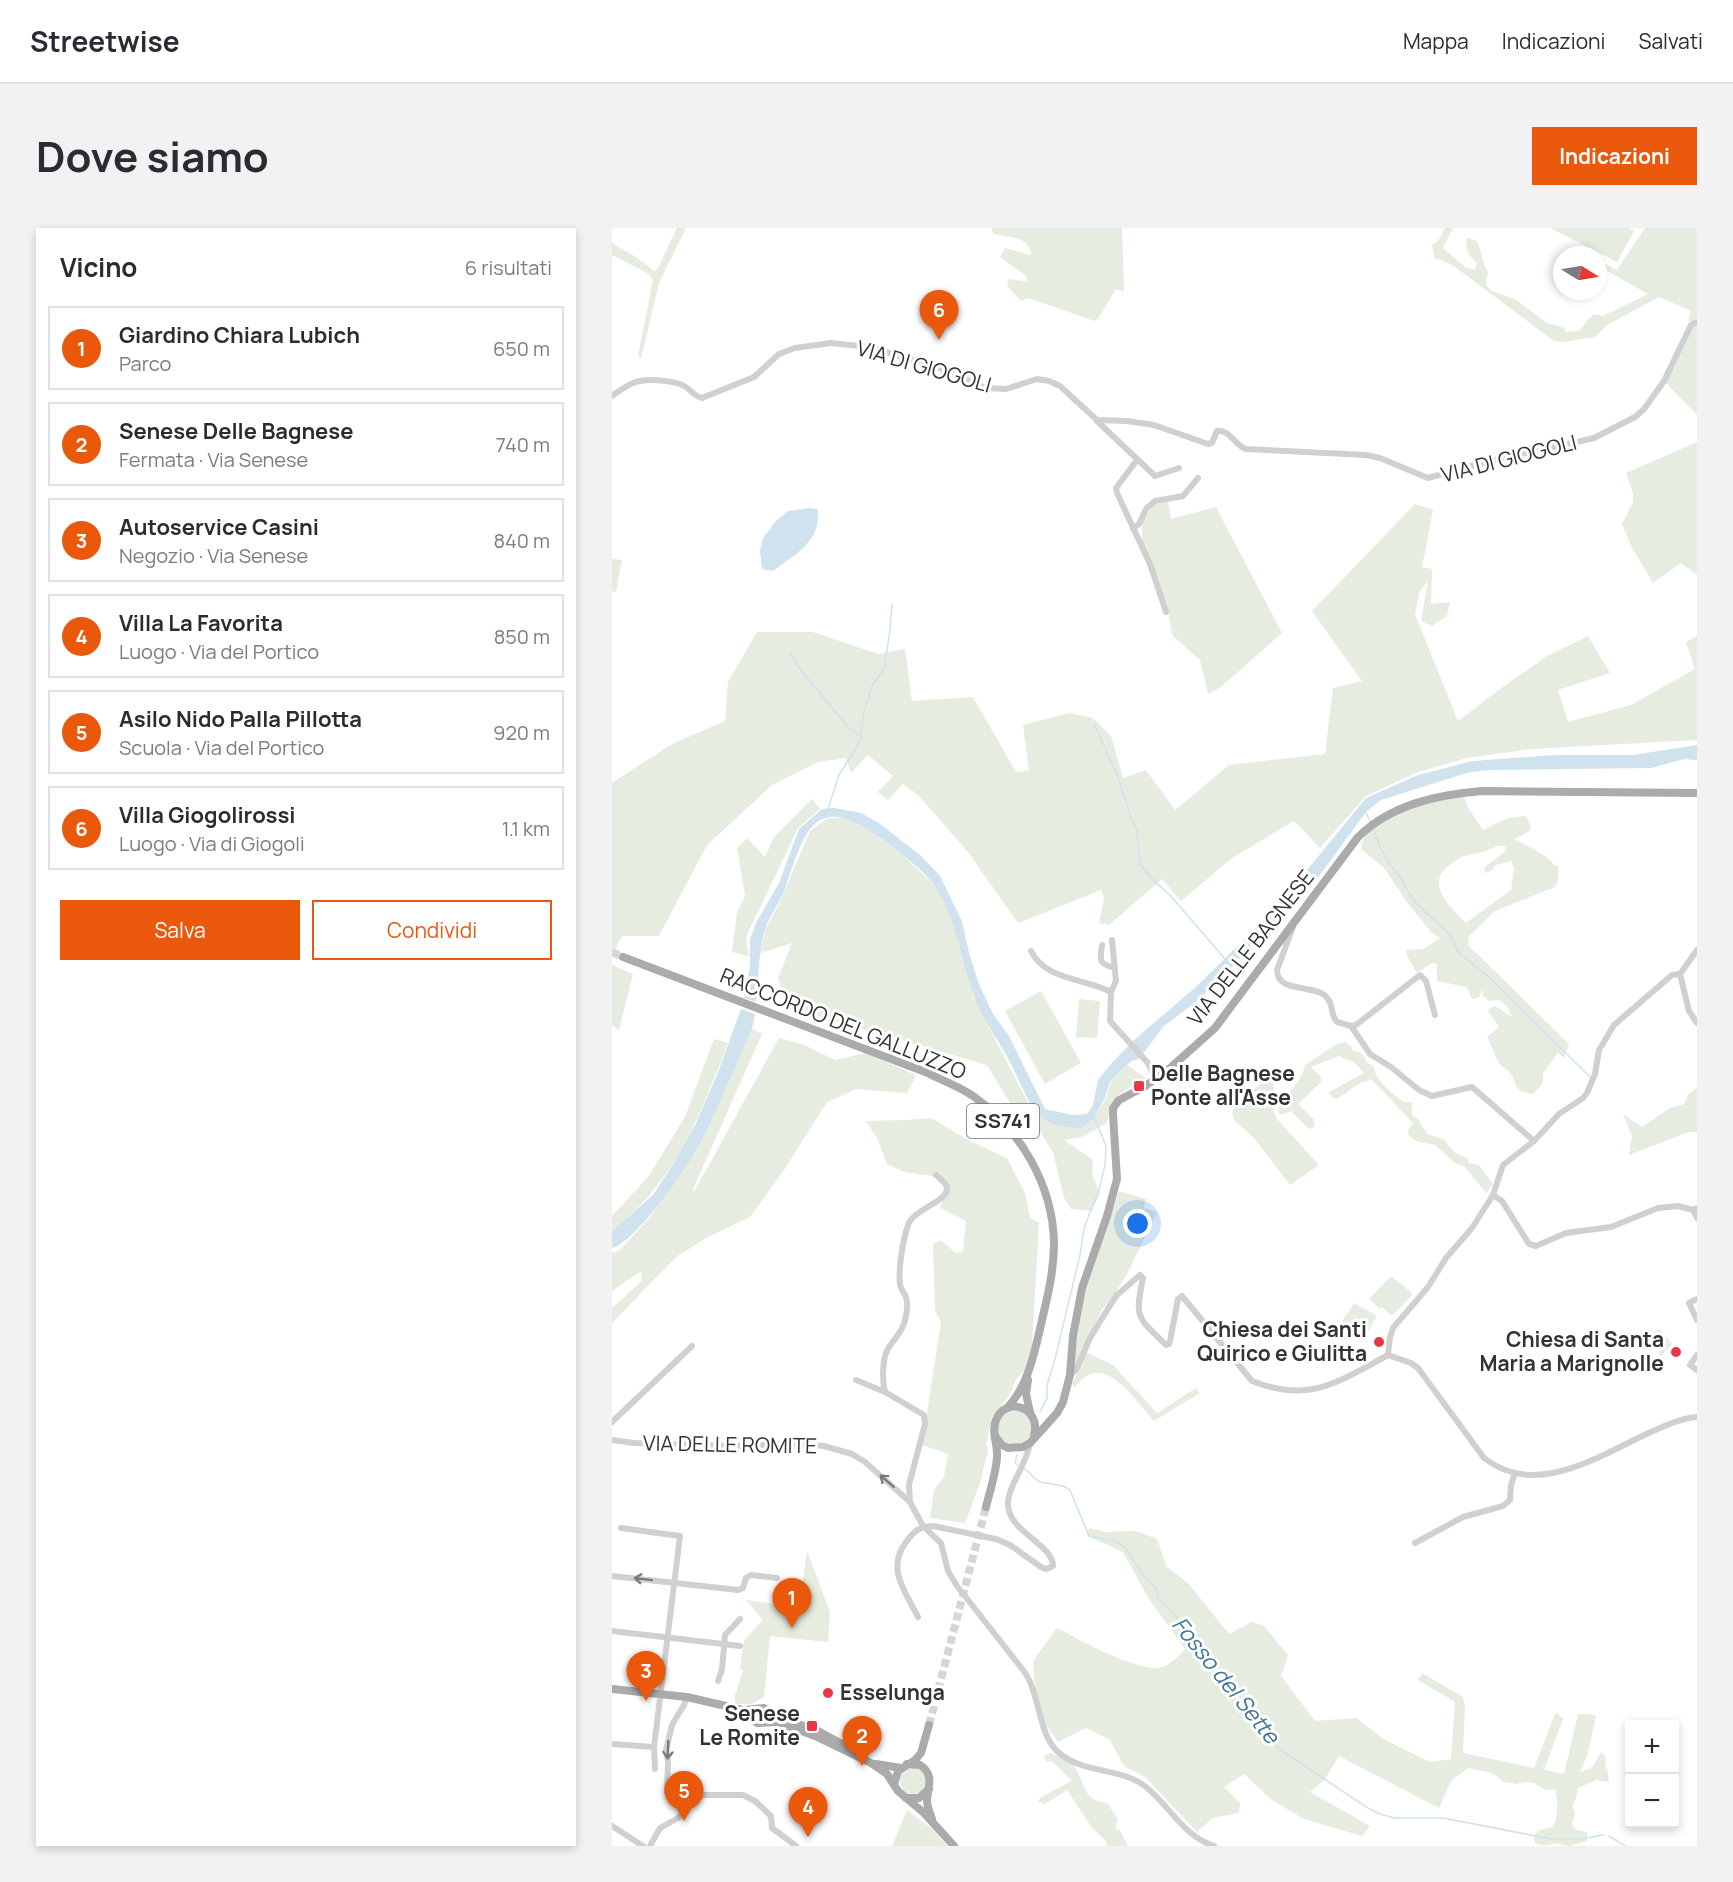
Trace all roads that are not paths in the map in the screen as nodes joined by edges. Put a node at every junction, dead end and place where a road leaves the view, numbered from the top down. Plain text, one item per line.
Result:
1 (1697, 322) edge
2 (612, 396) edge
3 (1097, 420) junction
4 (1137, 460) junction
5 (1179, 468) dead end
6 (1198, 478) dead end
7 (1133, 529) junction
8 (1166, 612) dead end
9 (1697, 793) edge
10 (1293, 925) junction
11 (1112, 940) dead end
12 (1102, 945) dead end
13 (1697, 950) edge
14 (1031, 951) dead end
15 (623, 957) tunnel mouth
16 (1115, 968) junction
17 (1680, 974) junction
18 (1111, 992) junction
19 (1435, 1015) dead end
20 (1697, 1023) edge
21 (1351, 1026) junction
22 (1156, 1080) junction
23 (1534, 1141) junction
24 (936, 1175) dead end
25 (1493, 1195) junction
26 (1695, 1209) edge
27 (1697, 1218) edge
28 (1697, 1299) edge
29 (1697, 1320) edge
30 (693, 1346) dead end
31 (1388, 1355) junction
32 (1697, 1355) edge
33 (1031, 1364) junction
34 (1697, 1370) edge
35 (1070, 1375) junction
36 (856, 1380) dead end
37 (885, 1392) junction
38 (1007, 1408) junction
39 (1032, 1415) junction
40 (1697, 1417) edge
41 (1050, 1420) junction
42 (612, 1422) edge
43 (995, 1436) junction
44 (612, 1440) edge
45 (1032, 1440) junction
46 (1015, 1449) junction
47 (1025, 1462) junction
48 (996, 1472) junction
49 (1515, 1473) junction
50 (910, 1502) junction
51 (986, 1507) tunnel mouth
52 (923, 1526) junction
53 (621, 1528) dead end
54 (1415, 1542) dead end
55 (612, 1576) edge
56 (777, 1578) dead end
57 (674, 1583) junction
58 (918, 1617) dead end
59 (740, 1619) dead end
60 (612, 1631) edge
61 (667, 1639) junction
62 (724, 1645) junction
63 (740, 1646) dead end
64 (718, 1681) dead end
65 (612, 1689) edge
66 (660, 1692) junction
67 (687, 1697) junction
68 (756, 1708) junction
69 (743, 1710) junction
70 (769, 1713) junction
71 (752, 1717) junction
72 (766, 1722) junction
73 (930, 1725) tunnel mouth
74 (612, 1743) edge
75 (925, 1745) junction
76 (654, 1747) junction
77 (869, 1762) junction
78 (904, 1766) junction
79 (655, 1769) dead end
80 (930, 1782) junction
81 (894, 1784) junction
82 (904, 1797) junction
83 (687, 1809) junction
84 (932, 1821) junction
85 (612, 1826) edge
86 (642, 1845) edge
87 (650, 1846) edge
88 (796, 1846) edge
89 (954, 1846) edge
90 (1214, 1846) edge

1 - 3 street, VIA DI GIOGOLI
2 - 3 street, VIA DI GIOGOLI
3 - 4 street
4 - 5 street
4 - 7 street
6 - 7 street
7 - 8 street
9 - 10 main road, VIA DELLE BAGNESE
10 - 21 street
10 - 22 main road, VIA DELLE BAGNESE
11 - 16 street
12 - 16 street
13 - 17 street
14 - 18 street
15 - 33 main road, RACCORDO DEL GALLUZZO / SS741
16 - 18 street
17 - 20 street
17 - 23 street
18 - 22 street
19 - 21 street
21 - 23 street
22 - 35 main road, VIA DELLE BAGNESE
23 - 25 street
24 - 37 street
25 - 26 street
25 - 31 street
26 - 27 street
28 - 29 street
30 - 42 street, VIA DELLE ROMITE
31 - 35 street
31 - 49 street
32 - 34 street
33 - 38 main road, RACCORDO DEL GALLUZZO / SS741
33 - 39 main road, RACCORDO DEL GALLUZZO / SS741
35 - 41 main road, VIA DELLE BAGNESE
36 - 37 street
37 - 50 street
38 - 39 main road
38 - 43 main road, SS741
39 - 41 main road
39 - 45 main road, SS741
40 - 49 street
41 - 45 main road, VIA DELLE BAGNESE
43 - 46 main road
43 - 48 main road, SS741
50 -> 44 street, VIA DELLE ROMITE
45 - 46 main road
45 - 47 street
46 - 47 street
46 - 48 main road, SS741
47 - 52 street
48 - 51 main road, SS741
49 - 54 street
50 - 52 street, VIA DELLE ROMITE
52 - 58 street
52 - 90 street, VIA DELLE ROMITE
53 - 57 street
57 -> 55 street
56 - 57 street
57 - 61 street
59 - 62 street
60 - 61 street
61 - 62 street
61 - 66 street
62 - 63 street
62 - 64 street
65 - 66 main road
66 - 67 main road
66 - 76 street
67 - 69 main road
67 -> 83 street
68 - 69 main road
68 - 70 main road
68 - 71 main road
69 - 71 main road
70 - 72 main road
70 - 77 main road
71 - 72 main road
72 - 77 main road
73 - 75 main road
74 - 76 street
75 - 78 main road
75 - 80 main road
76 - 79 street
77 - 78 main road
77 - 81 main road
78 - 80 main road
78 - 81 main road
80 - 82 main road
80 - 84 main road
81 - 82 main road
82 - 84 main road
83 - 87 street
83 - 88 street
84 - 89 main road
85 - 86 street

